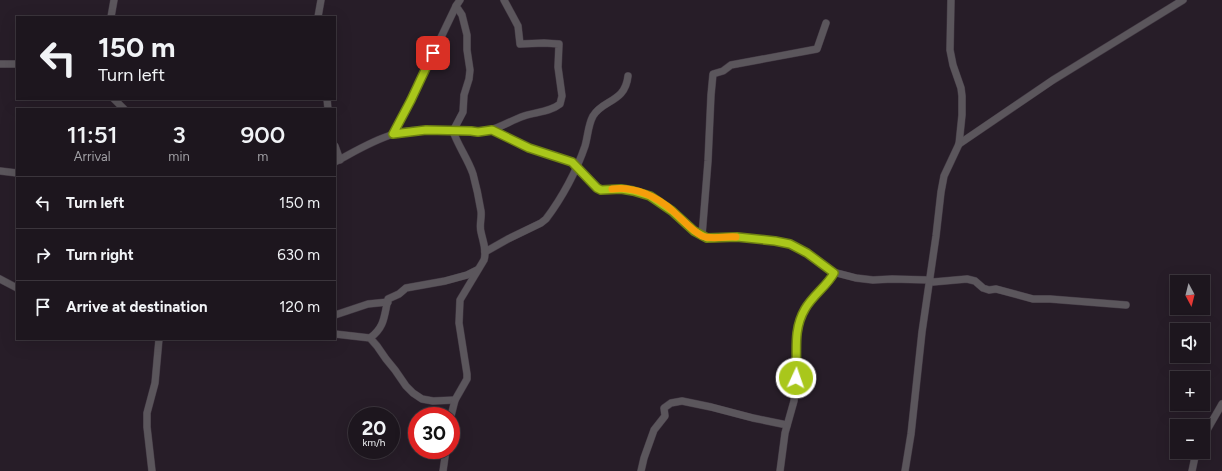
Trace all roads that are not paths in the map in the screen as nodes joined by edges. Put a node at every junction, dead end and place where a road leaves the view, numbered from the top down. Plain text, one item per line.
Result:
1 (114, 0) edge
2 (321, 0) edge
3 (504, 0) edge
4 (951, 0) edge
5 (1183, 0) edge
6 (458, 3) edge
7 (111, 16) edge
8 (318, 16) edge
9 (826, 23) dead end
10 (0, 64) edge
11 (16, 64) edge
12 (628, 76) dead end
13 (115, 100) edge
14 (123, 108) edge
15 (492, 130) junction
16 (453, 131) junction
17 (393, 134) junction
18 (959, 144) junction
19 (337, 161) edge
20 (577, 166) junction
21 (0, 171) edge
22 (16, 173) edge
23 (702, 236) junction
24 (486, 252) junction
25 (478, 269) junction
26 (834, 273) junction
27 (0, 279) edge
28 (929, 280) junction
29 (16, 287) edge
30 (388, 302) junction
31 (1126, 305) dead end
32 (336, 315) edge
33 (336, 334) edge
34 (370, 338) junction
35 (160, 340) edge
36 (455, 400) junction
37 (1222, 404) edge
38 (453, 407) edge
39 (787, 425) junction
40 (1210, 425) edge
41 (445, 459) edge
42 (1195, 459) edge
43 (152, 471) edge
44 (443, 471) edge
45 (641, 471) edge
46 (780, 471) edge
47 (905, 471) edge
48 (1192, 471) edge

1 - 7 street
2 - 8 street
3 - 15 street
4 - 18 street
5 - 18 street
6 - 16 street
6 - 17 street
9 - 23 street
10 - 11 street
12 - 20 street
13 - 14 street
15 - 16 street
15 - 20 street
16 - 17 street
16 - 24 street
17 - 19 street
18 - 28 street
20 - 23 street
20 - 24 street
21 - 22 street
23 - 26 street
24 - 25 street
25 - 30 street
25 - 36 street
26 - 28 street
26 - 39 street
27 - 29 street
28 - 31 street
28 - 47 street
30 - 32 street
30 - 34 street
33 - 34 street
34 - 36 street
35 - 43 street
36 - 38 street
37 - 40 street
39 - 45 street
39 - 46 street
41 - 44 street
42 - 48 street

